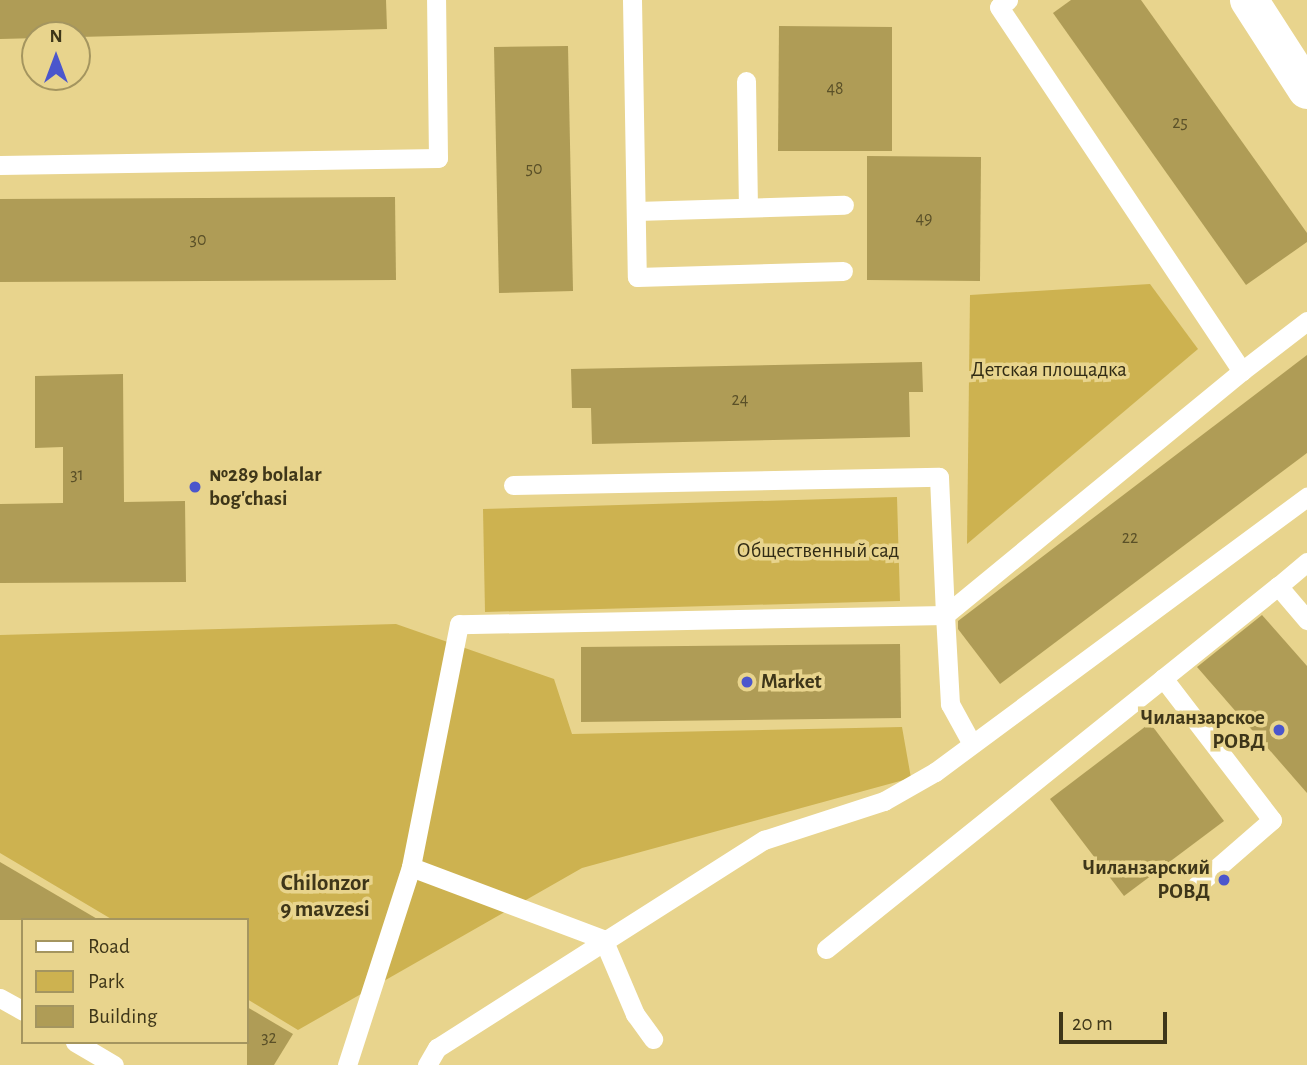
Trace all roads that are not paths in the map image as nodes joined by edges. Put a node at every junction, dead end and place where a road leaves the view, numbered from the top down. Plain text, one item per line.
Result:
1 (436, 0) edge
2 (632, 0) edge
3 (1249, 0) edge
4 (1001, 2) edge
5 (746, 80) dead end
6 (1307, 90) edge
7 (0, 165) edge
8 (844, 205) dead end
9 (748, 207) junction
10 (636, 211) junction
11 (843, 271) dead end
12 (1307, 321) edge
13 (1242, 371) junction
14 (513, 485) dead end
15 (1307, 498) edge
16 (1307, 562) edge
17 (1278, 586) junction
18 (945, 615) junction
19 (1307, 620) edge
20 (1163, 678) junction
21 (972, 744) junction
22 (411, 867) junction
23 (1196, 886) dead end
24 (603, 939) junction
25 (826, 950) dead end
26 (0, 998) edge
27 (21, 1010) edge
28 (653, 1039) dead end
29 (78, 1044) edge
30 (114, 1065) edge
31 (347, 1065) edge
32 (427, 1065) edge

1 - 7 lane
2 - 10 lane
3 - 6 main road
4 - 13 lane
5 - 9 lane
8 - 9 lane
9 - 10 lane
10 - 11 lane
12 - 13 lane
13 - 18 lane
14 - 18 lane
15 - 21 lane
16 - 17 lane
17 - 19 lane
17 - 20 lane
18 - 21 lane
18 - 22 lane
20 - 23 lane
20 - 25 lane
21 - 24 lane
22 - 24 lane
22 - 31 lane
24 - 28 lane
24 - 32 lane
26 - 27 lane
29 - 30 lane

